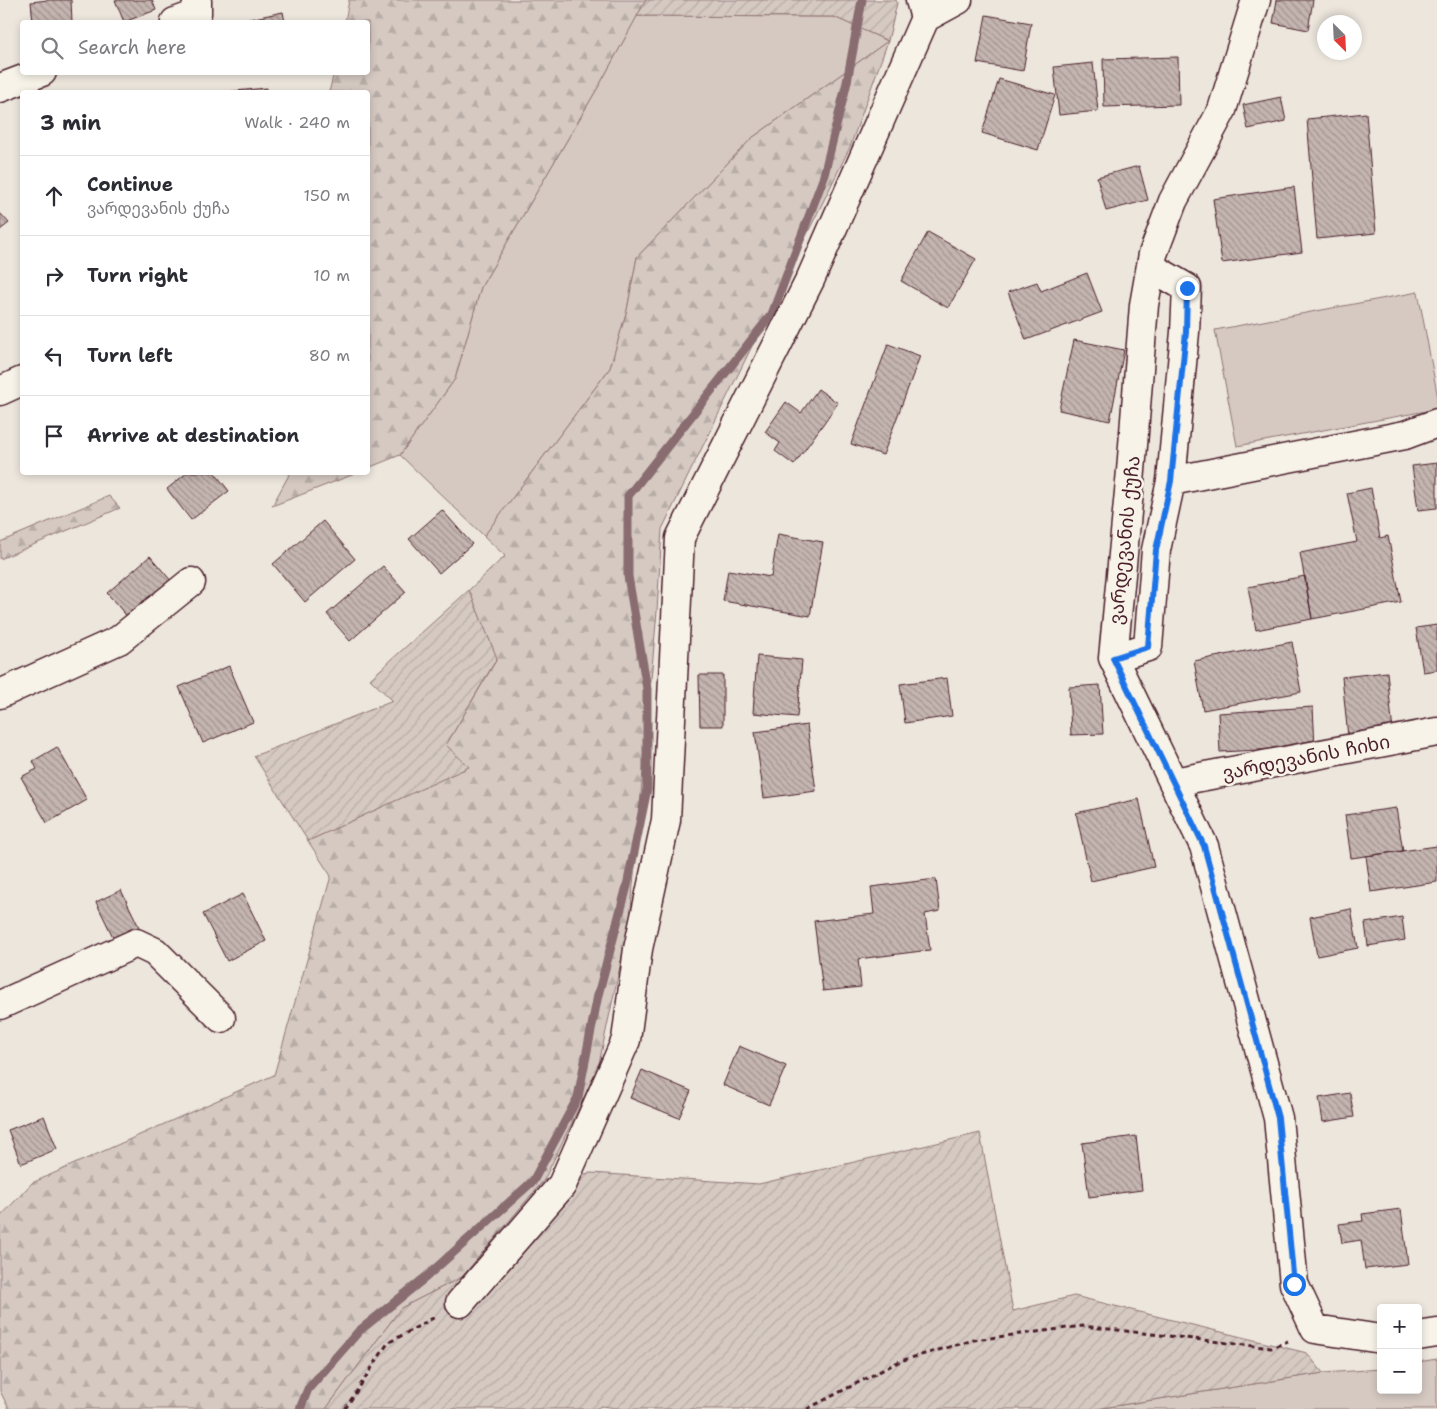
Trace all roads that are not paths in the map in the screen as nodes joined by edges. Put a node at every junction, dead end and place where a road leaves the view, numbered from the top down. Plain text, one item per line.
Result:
1 (197, 0) edge
2 (958, 0) edge
3 (1256, 0) edge
4 (923, 9) edge
5 (180, 20) edge
6 (34, 75) edge
7 (0, 88) edge
8 (1151, 267) junction
9 (20, 382) edge
10 (0, 391) edge
11 (1437, 423) edge
12 (1171, 481) junction
13 (191, 582) dead end
14 (1113, 658) junction
15 (0, 694) edge
16 (1437, 732) edge
17 (1174, 782) junction
18 (0, 1005) edge
19 (222, 1018) dead end
20 (460, 1303) road end
21 (1437, 1333) edge
22 (1422, 1335) edge
23 (1377, 1337) edge

1 - 5 street
2 - 4 street
3 - 8 street, ვარდევანის ქუჩა
4 - 20 street
6 - 7 street
8 - 12 street
8 - 14 street, ვარდევანის ქუჩა
9 - 10 street
11 - 12 street
12 - 14 street
13 - 15 street
14 - 17 street
16 - 17 street, ვარდევანის ჩიხი
17 - 23 street
18 - 19 street
21 - 22 street

